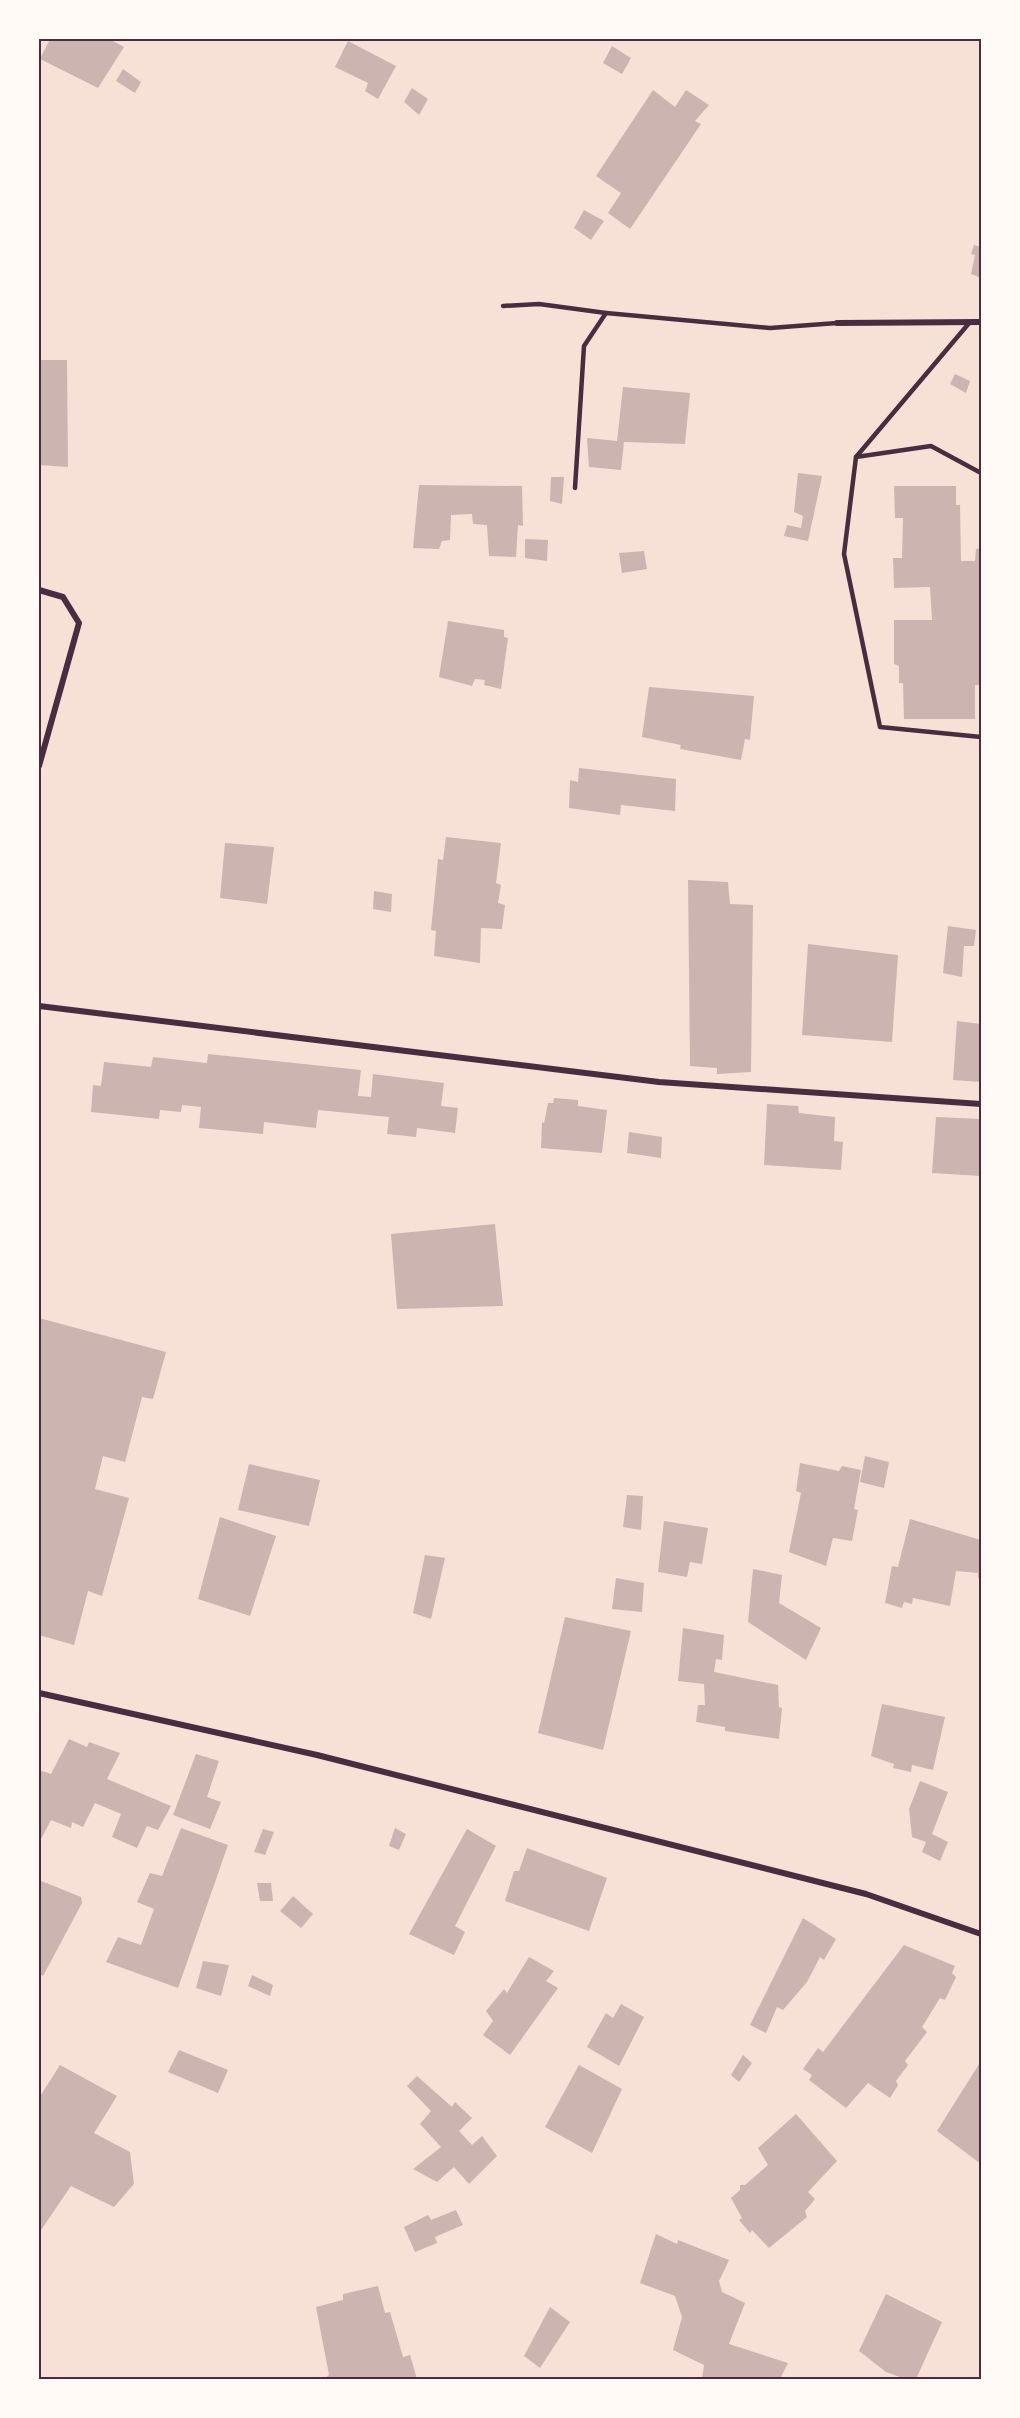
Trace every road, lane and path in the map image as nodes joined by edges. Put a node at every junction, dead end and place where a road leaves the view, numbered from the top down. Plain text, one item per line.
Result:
1 (503, 306) dead end
2 (606, 313) junction
3 (970, 322) junction
4 (981, 322) edge
5 (837, 323) joint
6 (856, 457) junction
7 (981, 473) edge
8 (575, 488) dead end
9 (39, 590) edge
10 (981, 737) edge
11 (39, 766) edge
12 (39, 1006) edge
13 (981, 1104) edge
14 (39, 1693) edge
15 (981, 1934) edge

1 - 2 lane
2 - 5 lane
2 - 8 lane
3 - 4 street
3 - 5 street
3 - 6 lane
6 - 7 lane
6 - 10 lane
9 - 11 street
12 - 13 street
14 - 15 street

